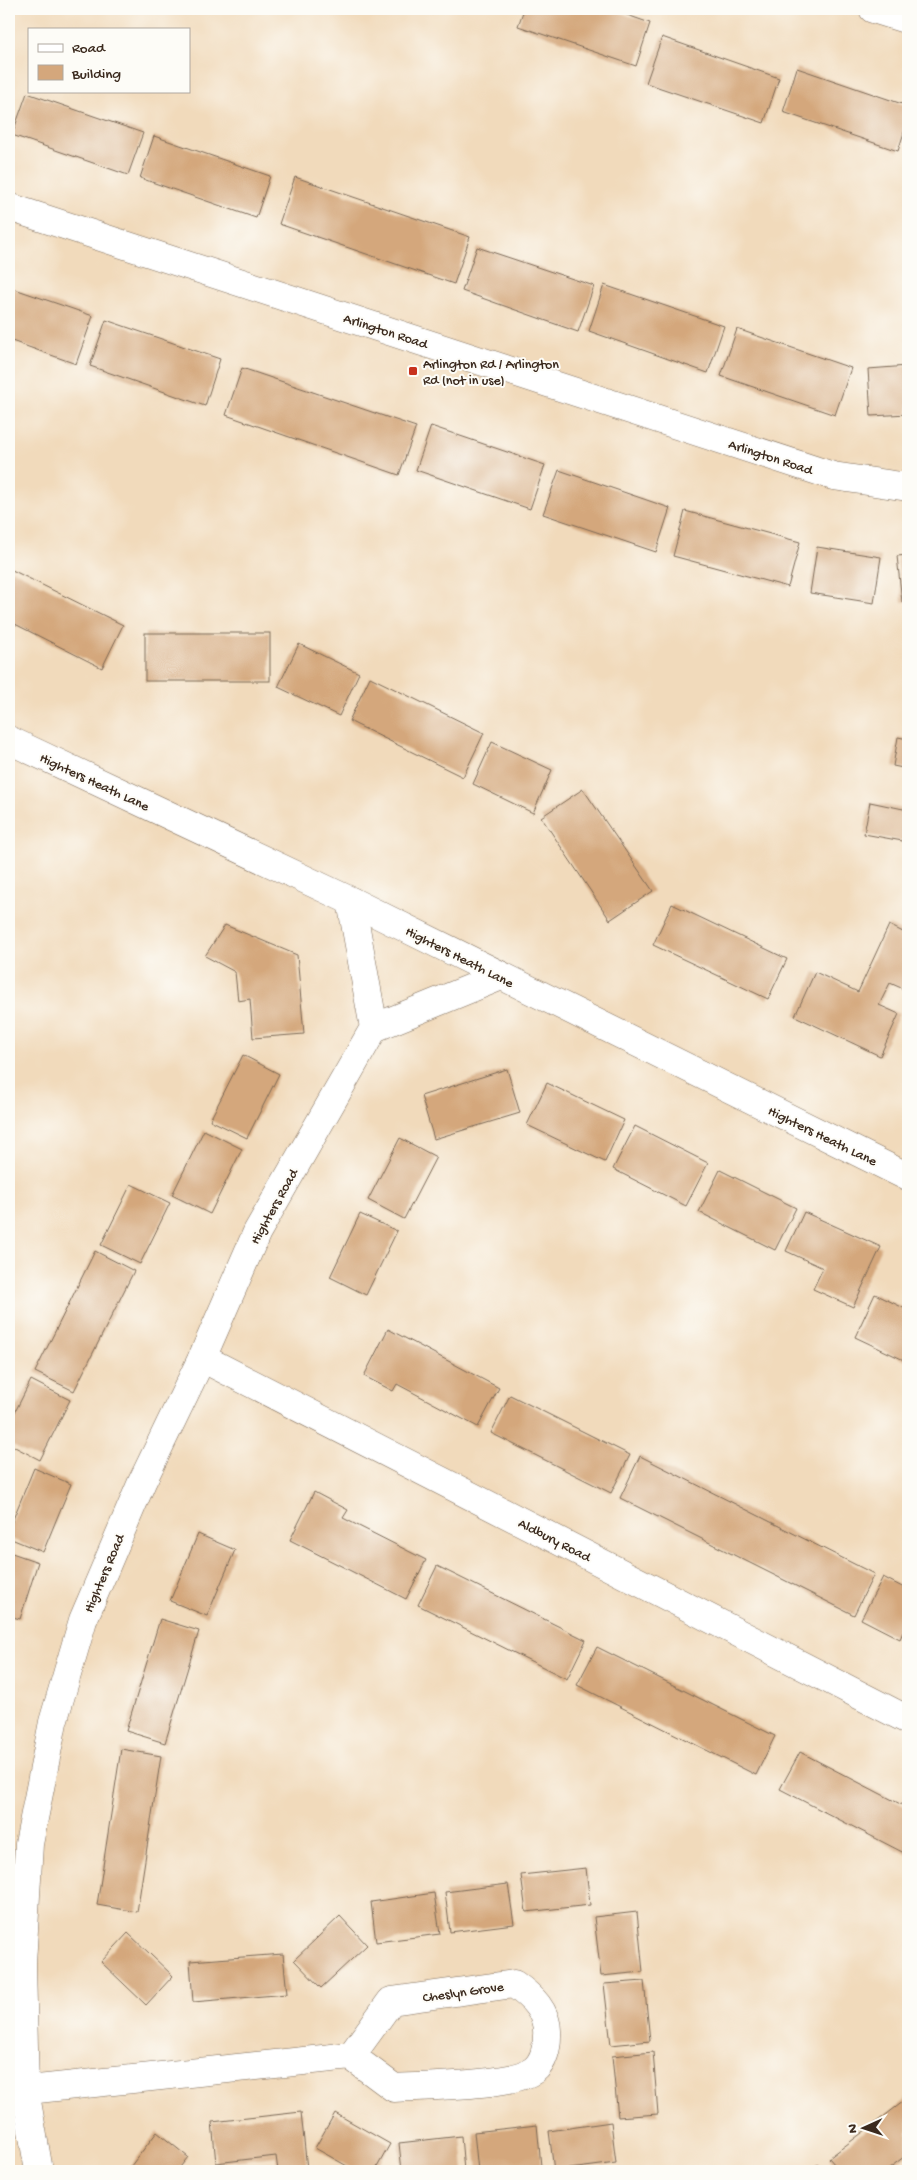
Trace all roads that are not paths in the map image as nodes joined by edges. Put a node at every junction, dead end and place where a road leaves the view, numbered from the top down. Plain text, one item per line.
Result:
1 (873, 9) edge
2 (908, 20) edge
3 (9, 207) edge
4 (908, 486) edge
5 (9, 740) edge
6 (351, 901) junction
7 (501, 976) junction
8 (374, 1028) junction
9 (908, 1177) edge
10 (202, 1358) junction
11 (908, 1720) edge
12 (351, 2056) junction
13 (17, 2091) edge
14 (39, 2171) edge

1 - 2 street
3 - 4 street, Arlington Road
5 - 6 street, Highters Heath Lane
6 - 7 street, Highters Heath Lane
6 - 8 street
7 - 8 street
7 - 9 street, Highters Heath Lane
8 - 10 street, Highters Road
10 - 11 street, Aldbury Road
10 - 13 street, Highters Road
12 - 12 street, Cheslyn Grove
12 - 13 street
13 - 14 street, Highters Road

